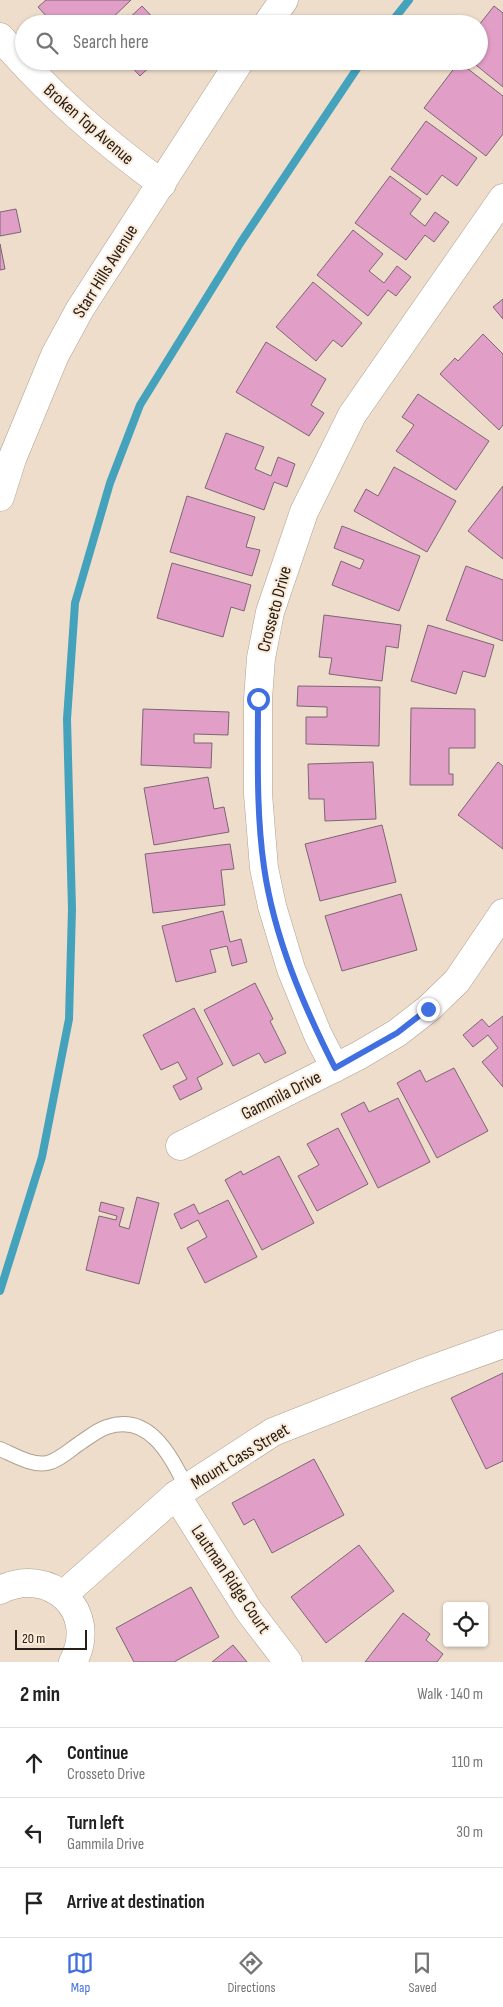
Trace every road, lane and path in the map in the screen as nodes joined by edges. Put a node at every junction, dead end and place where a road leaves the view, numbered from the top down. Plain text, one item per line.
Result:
1 (284, 0) edge
2 (273, 15) edge
3 (0, 37) edge
4 (15, 55) edge
5 (28, 70) edge
6 (233, 70) edge
7 (162, 184) junction
8 (503, 198) edge
9 (0, 497) edge
10 (503, 913) edge
11 (335, 1068) junction
12 (180, 1146) dead end
13 (503, 1344) edge
14 (0, 1449) edge
15 (182, 1491) junction
16 (0, 1590) edge
17 (63, 1595) junction
18 (73, 1662) edge
19 (288, 1662) edge

1 - 2 street
3 - 4 street, Broken Top Avenue
5 - 7 street, Broken Top Avenue
6 - 7 street, Starr Hills Avenue
7 - 9 street, Starr Hills Avenue
8 - 11 street, Crosseto Drive
10 - 11 street, Gammila Drive
11 - 12 street, Gammila Drive
13 - 15 street, Mount Cass Street
14 - 15 lane
15 - 17 street, Mount Cass Street
15 - 19 street, Lautman Ridge Court
16 - 17 street
17 - 18 street

